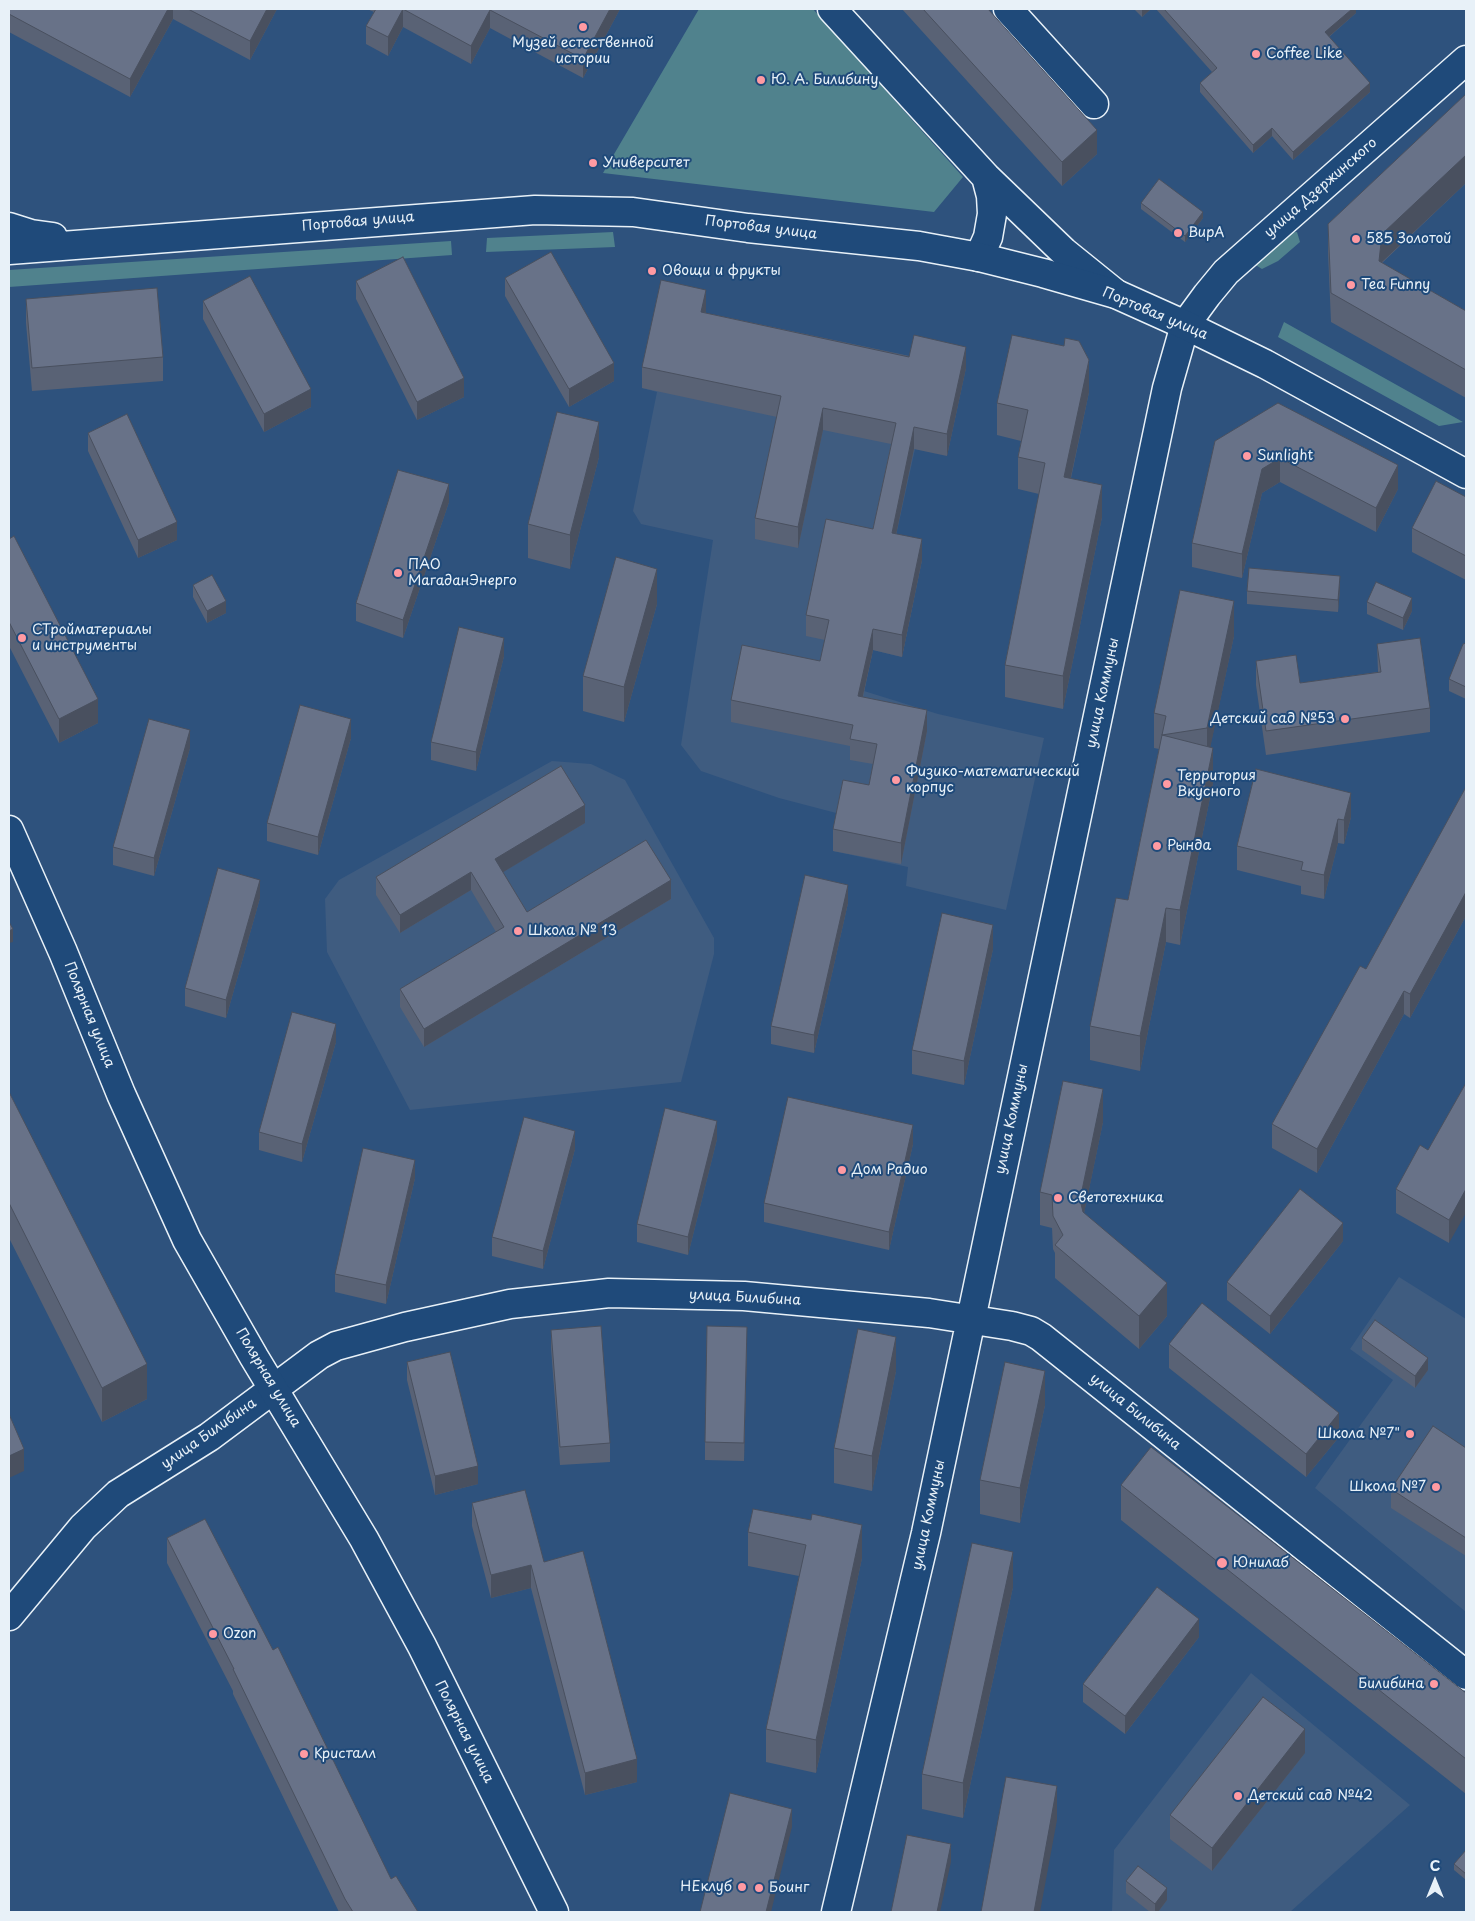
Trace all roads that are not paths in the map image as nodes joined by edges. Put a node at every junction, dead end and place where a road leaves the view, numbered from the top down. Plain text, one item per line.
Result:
1 (832, 9) edge
2 (1008, 9) edge
3 (1466, 60) edge
4 (1094, 104) dead end
5 (986, 177) junction
6 (9, 227) edge
7 (94, 243) junction
8 (9, 250) edge
9 (979, 256) junction
10 (1116, 294) junction
11 (1185, 325) junction
12 (1466, 474) edge
13 (9, 830) edge
14 (970, 1319) junction
15 (274, 1388) junction
16 (9, 1616) edge
17 (1466, 1675) edge
18 (554, 1912) edge
19 (836, 1912) edge

1 - 5 street
2 - 4 street
3 - 11 street, улица Дзержинского
5 - 9 street
5 - 10 street
6 - 7 street
7 - 8 street, Портовая улица
7 - 9 street, Портовая улица
9 - 10 street, Портовая улица
10 - 11 street, Портовая улица
11 - 12 street, Портовая улица
11 - 14 street, улица Коммуны
13 - 15 street, Полярная улица
14 - 15 street, улица Билибина
14 - 17 street, улица Билибина
14 - 19 street, улица Коммуны
15 - 16 street, улица Билибина
15 - 18 street, Полярная улица

